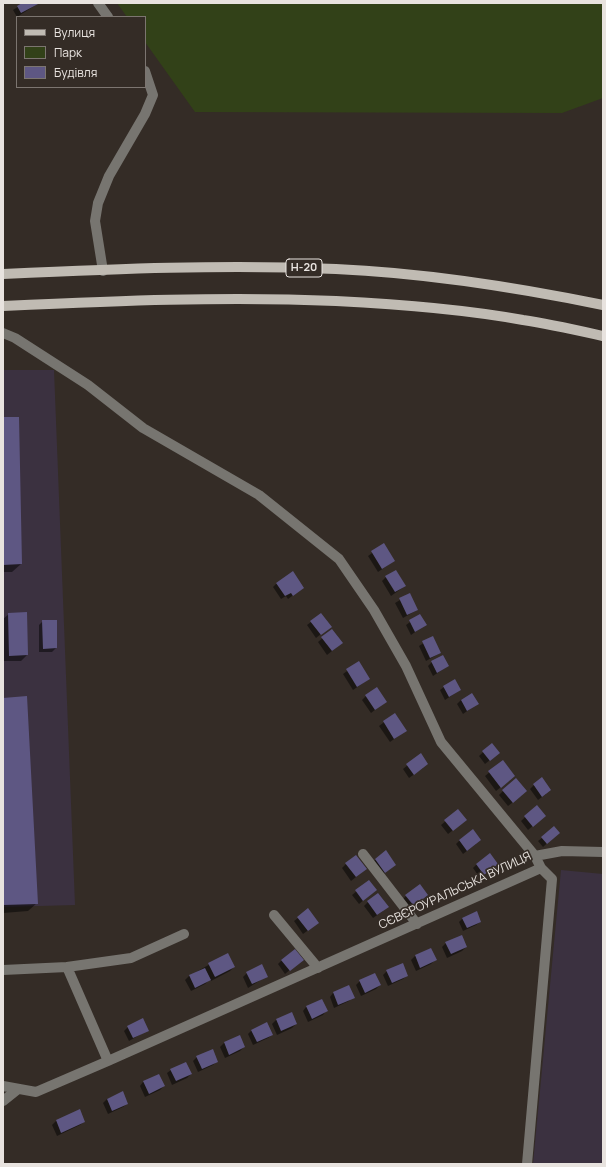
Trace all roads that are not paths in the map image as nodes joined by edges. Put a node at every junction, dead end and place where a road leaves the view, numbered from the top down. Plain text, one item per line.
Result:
1 (98, 3) edge
2 (107, 16) edge
3 (146, 74) edge
4 (103, 271) junction
5 (3, 274) edge
6 (603, 305) edge
7 (3, 306) edge
8 (3, 332) edge
9 (603, 336) edge
10 (603, 852) edge
11 (363, 854) dead end
12 (535, 856) junction
13 (541, 868) junction
14 (274, 915) dead end
15 (417, 924) junction
16 (184, 934) dead end
17 (66, 967) junction
18 (318, 968) junction
19 (3, 970) edge
20 (108, 1061) junction
21 (3, 1086) edge
22 (18, 1089) junction
23 (3, 1101) edge
24 (527, 1164) edge

1 - 2 street
3 - 4 street
4 - 5 main road, Н-20
4 - 6 main road, Н-20
7 - 9 main road
8 - 12 street, СЄВЄРОУРАЛЬСЬКА ВУЛИЦЯ
10 - 12 street
11 - 15 street
12 - 13 street, СЄВЄРОУРАЛЬСЬКА ВУЛИЦЯ
13 - 15 street, СЄВЄРОУРАЛЬСЬКА ВУЛИЦЯ
13 - 24 street
14 - 18 street
15 - 18 street, СЄВЄРОУРАЛЬСЬКА ВУЛИЦЯ
16 - 17 street
17 - 19 street
17 - 20 street
18 - 20 street, СЄВЄРОУРАЛЬСЬКА ВУЛИЦЯ
20 - 22 street, СЄВЄРОУРАЛЬСЬКА ВУЛИЦЯ
21 - 22 street, СЄВЄРОУРАЛЬСЬКА ВУЛИЦЯ
22 - 23 street

